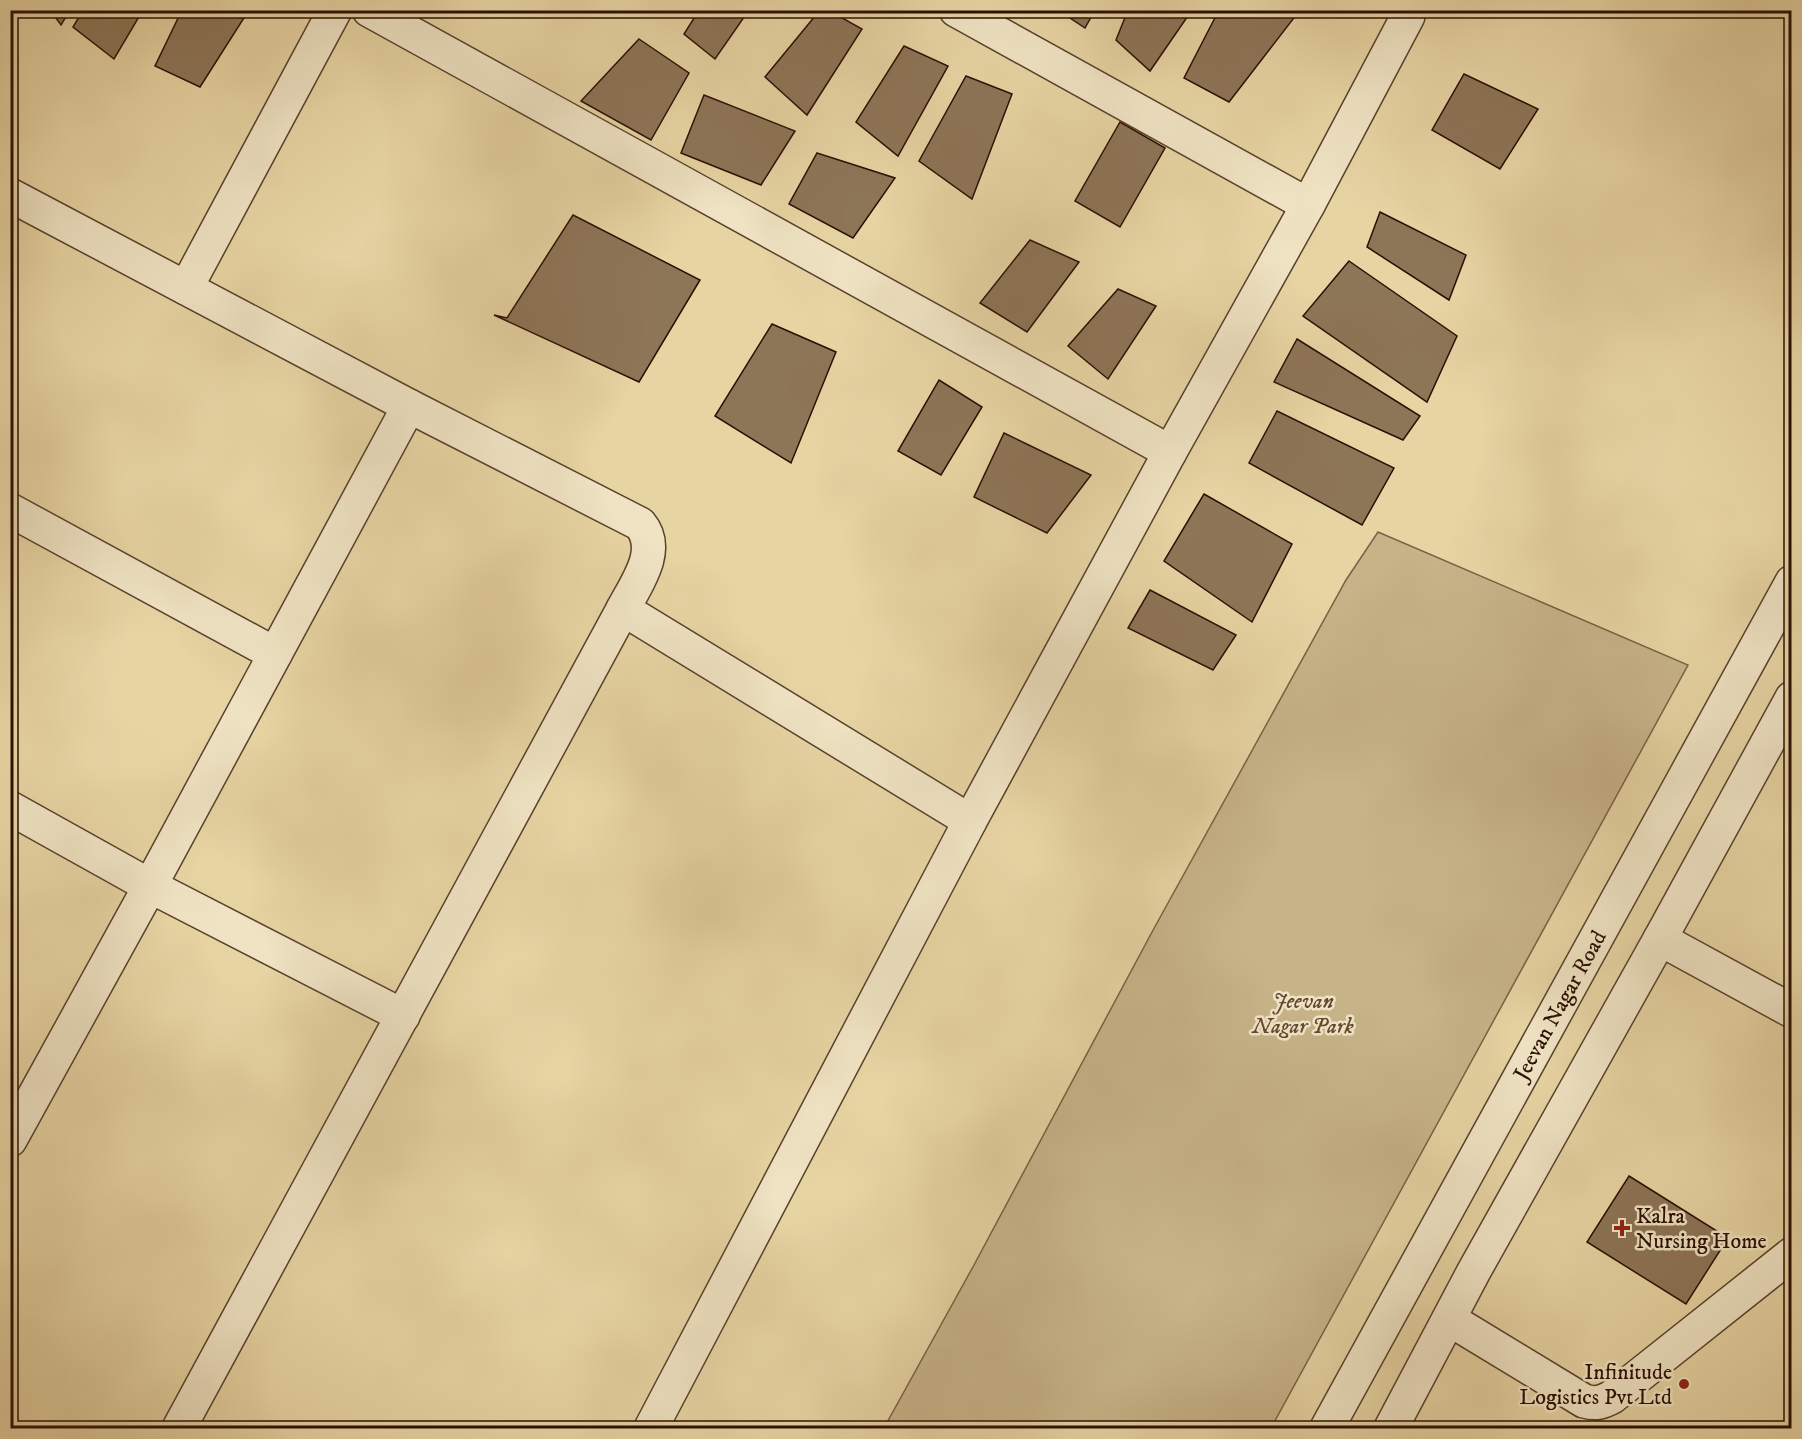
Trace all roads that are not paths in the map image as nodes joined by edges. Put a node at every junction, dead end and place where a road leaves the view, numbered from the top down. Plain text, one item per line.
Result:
1 (335, 10) edge
2 (369, 10) edge
3 (956, 10) edge
4 (1408, 16) dead end
5 (10, 195) edge
6 (1308, 205) junction
7 (186, 288) junction
8 (409, 406) junction
9 (1170, 452) junction
10 (10, 510) edge
11 (1791, 582) edge
12 (623, 609) junction
13 (275, 654) junction
14 (1791, 698) edge
15 (10, 808) edge
16 (970, 821) junction
17 (150, 886) junction
18 (1660, 939) junction
19 (1791, 1011) edge
20 (403, 1016) junction
21 (10, 1140) edge
22 (1791, 1254) edge
23 (1449, 1319) junction
24 (179, 1428) edge
25 (651, 1428) edge
26 (1326, 1428) edge
27 (1391, 1428) edge

1 - 7 street
2 - 9 street
3 - 6 street
4 - 6 street
5 - 7 street
6 - 9 street
7 - 8 street
8 - 12 street
8 - 13 street
9 - 16 street
10 - 13 street
11 - 26 street, Jeevan Nagar Road
12 - 16 street
12 - 20 street
13 - 17 street
14 - 18 street
15 - 17 street
16 - 25 street
17 - 20 street
17 - 21 street
18 - 19 street
18 - 23 street
20 - 24 street
22 - 23 street
23 - 27 street

